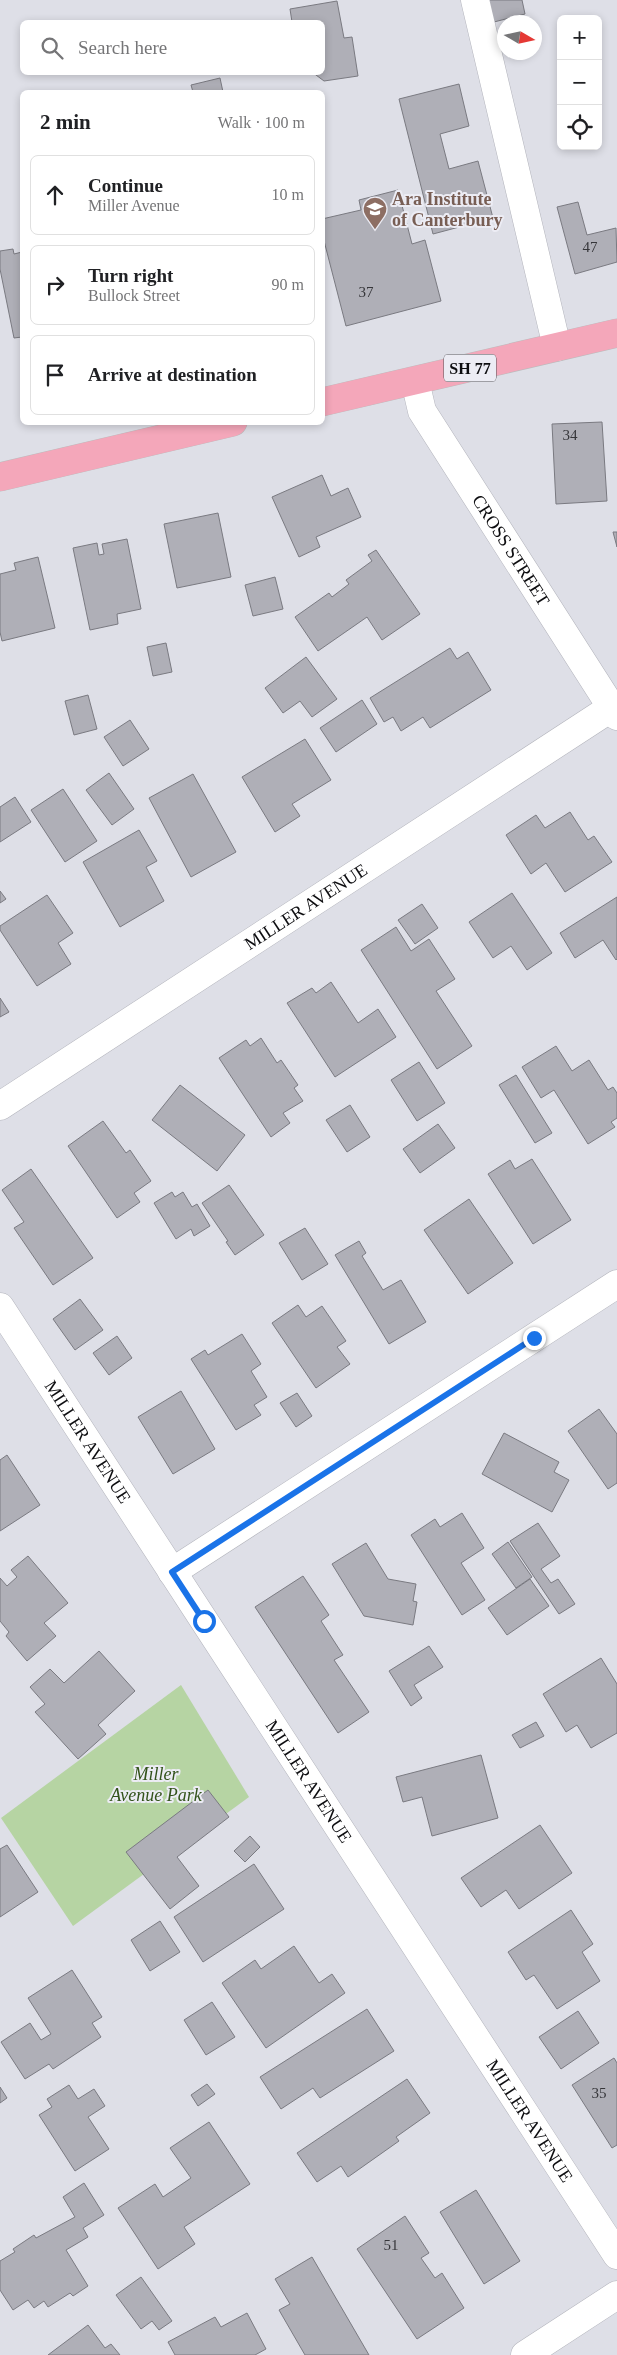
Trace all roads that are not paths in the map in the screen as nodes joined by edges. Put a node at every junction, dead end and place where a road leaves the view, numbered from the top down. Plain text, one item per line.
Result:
1 (475, 0) edge
2 (617, 333) edge
3 (557, 347) junction
4 (416, 381) junction
5 (325, 401) edge
6 (220, 425) edge
7 (0, 477) edge
8 (614, 712) edge
9 (0, 1106) edge
10 (617, 1284) edge
11 (0, 1307) edge
12 (172, 1572) junction
13 (617, 2255) edge
14 (617, 2295) edge
15 (525, 2355) edge

1 - 3 street
2 - 3 main road, SH 77
3 - 4 main road, SH 77
4 - 5 main road, SH 77
4 - 8 street, CROSS STREET
6 - 7 main road
8 - 9 street, MILLER AVENUE
10 - 12 street
11 - 12 street, MILLER AVENUE
12 - 13 street, MILLER AVENUE
14 - 15 street

